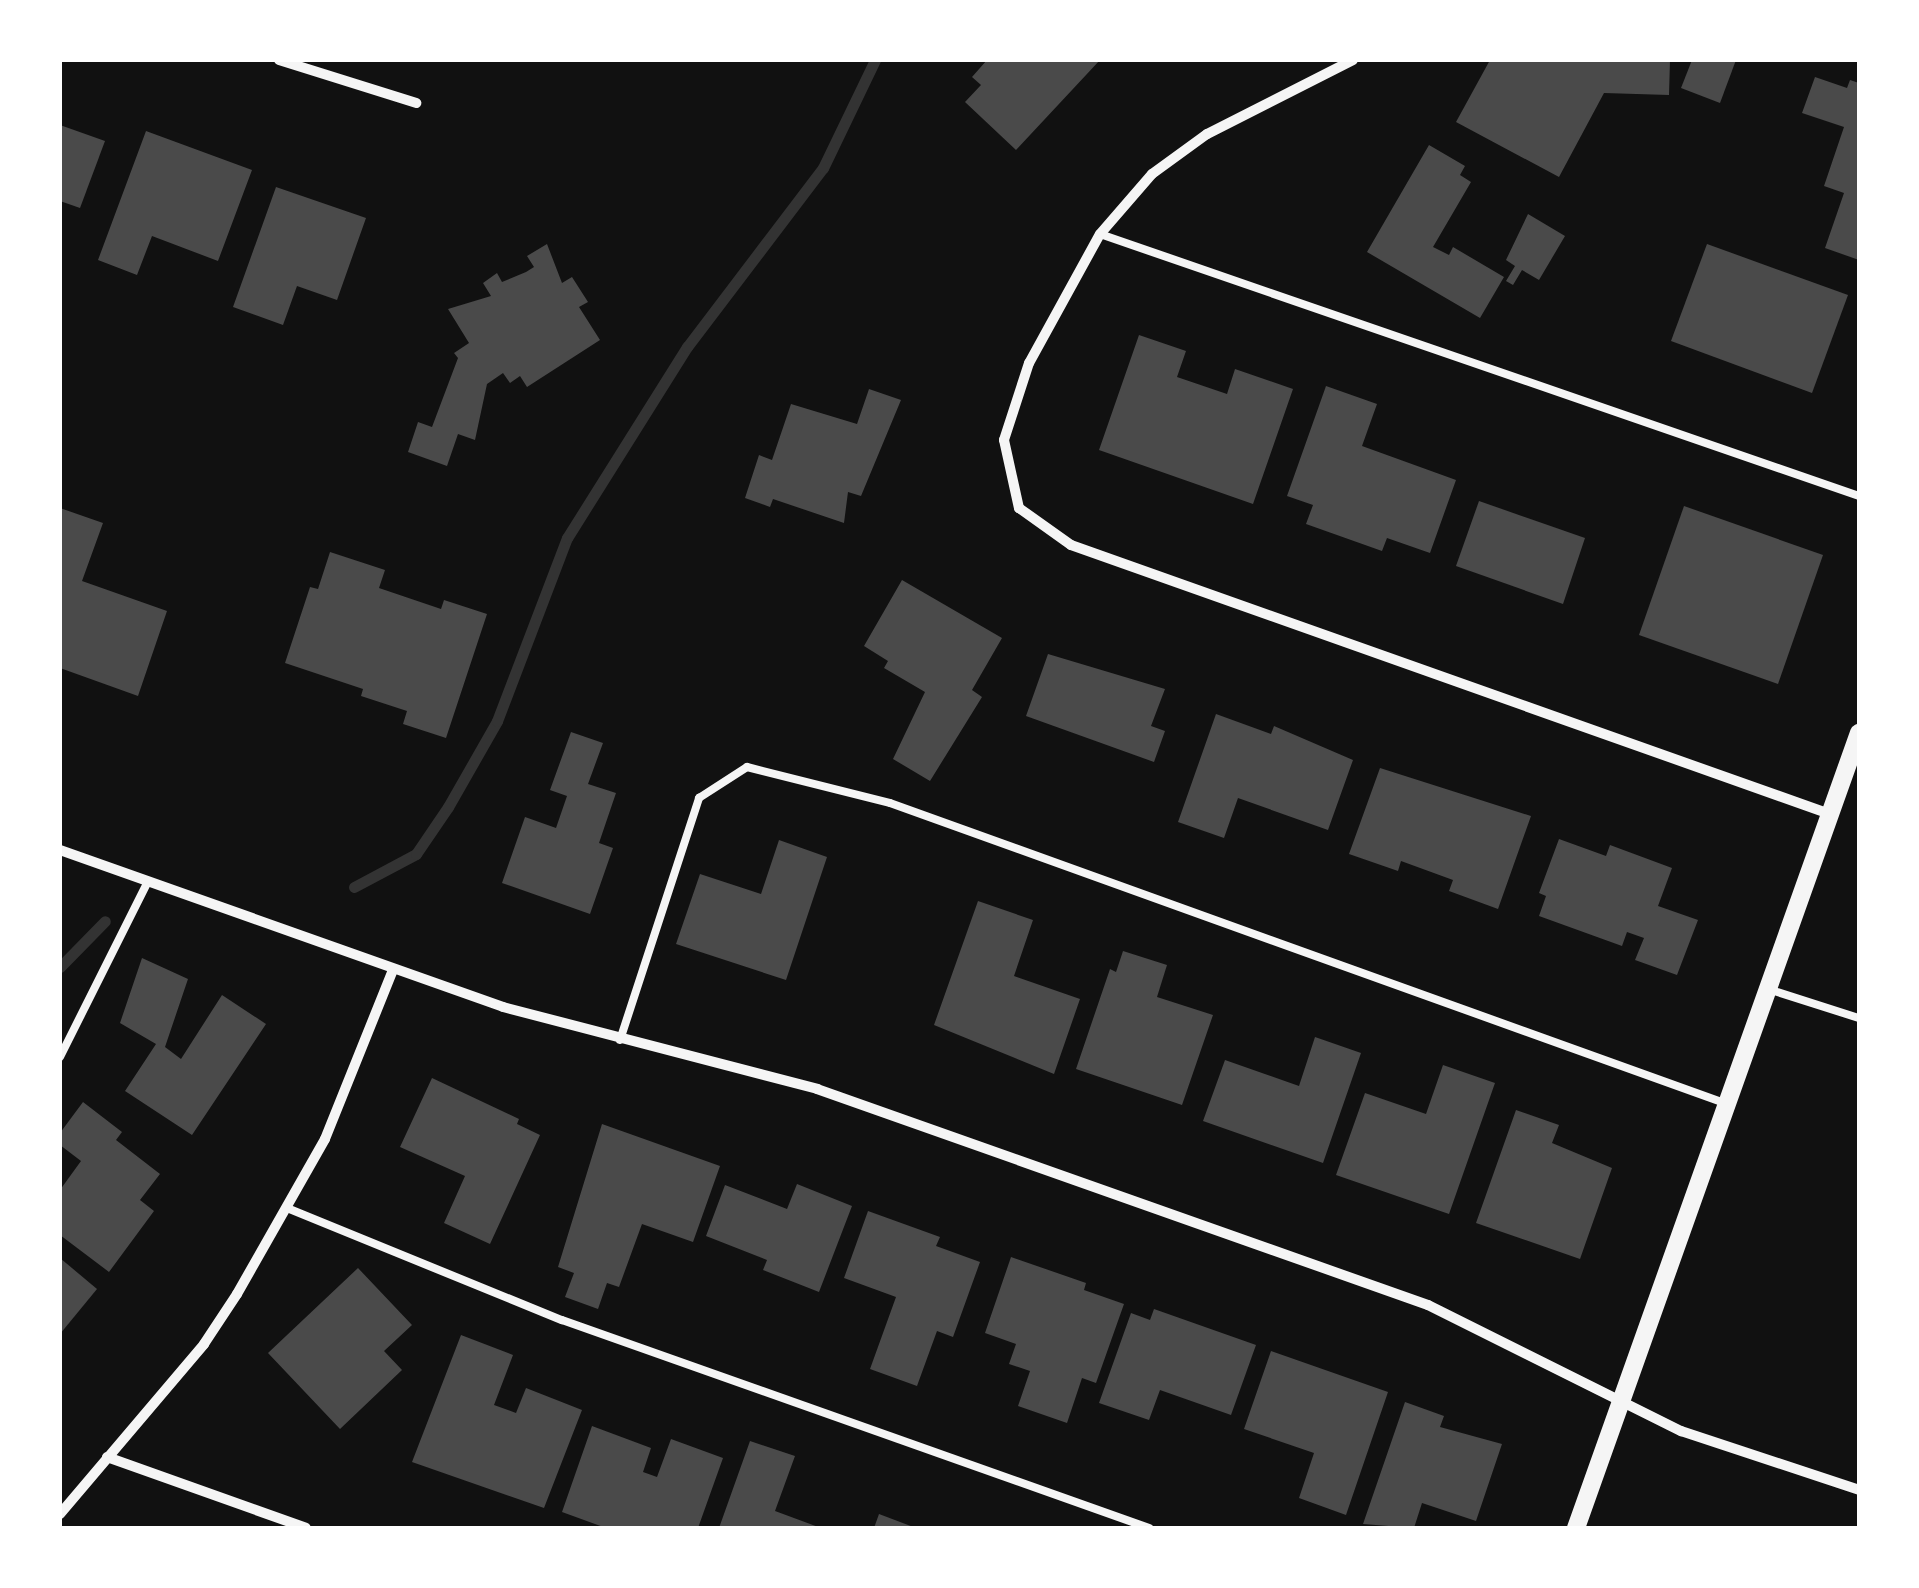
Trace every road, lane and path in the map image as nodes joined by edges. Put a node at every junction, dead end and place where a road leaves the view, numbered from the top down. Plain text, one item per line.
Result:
1 (279, 60) edge
2 (1353, 60) edge
3 (416, 103) dead end
4 (1100, 234) junction
5 (1859, 496) edge
6 (1859, 732) edge
7 (1830, 814) junction
8 (60, 850) edge
9 (148, 881) junction
10 (392, 970) junction
11 (1768, 988) junction
12 (1859, 1018) edge
13 (620, 1040) junction
14 (60, 1057) edge
15 (1724, 1103) junction
16 (288, 1208) junction
17 (1620, 1398) junction
18 (107, 1457) junction
19 (1859, 1490) edge
20 (60, 1514) edge
21 (306, 1528) edge
22 (1149, 1528) edge
23 (1576, 1528) edge

1 - 3 street
2 - 4 street
4 - 5 lane
4 - 7 street
6 - 7 street
7 - 11 street
8 - 9 street
9 - 10 street
9 - 14 lane
10 - 13 street
10 - 16 street
11 - 12 lane
11 - 15 street
13 - 15 lane
13 - 17 street
15 - 17 street
16 - 18 street
16 - 22 lane
17 - 19 street
17 - 23 street
18 - 20 street
18 - 21 street

